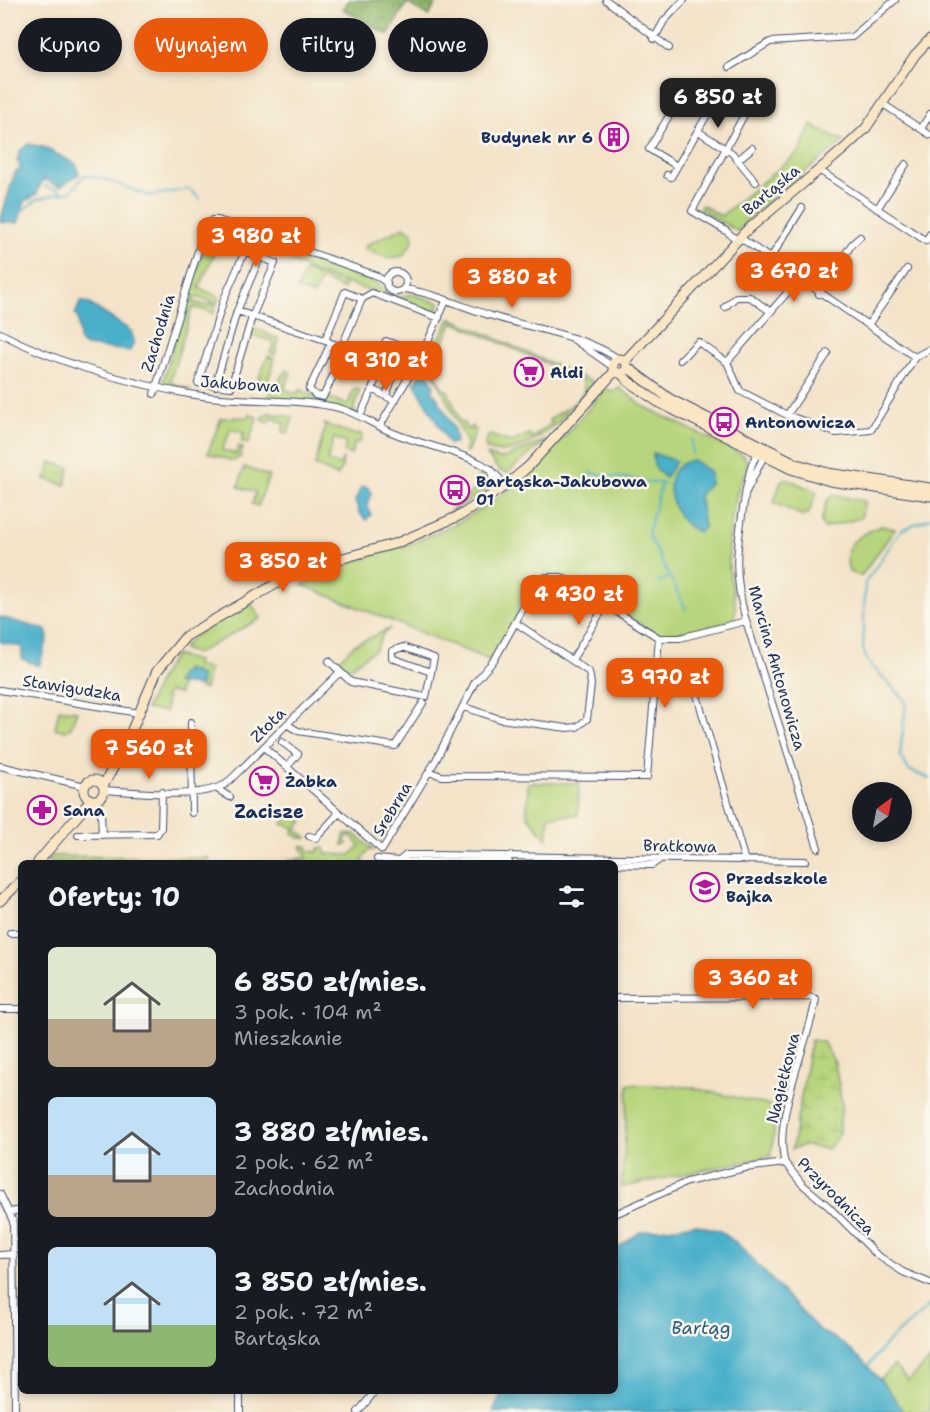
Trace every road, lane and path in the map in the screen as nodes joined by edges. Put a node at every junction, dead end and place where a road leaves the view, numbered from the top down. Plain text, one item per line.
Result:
1 (606, 0) edge
2 (684, 0) edge
3 (895, 0) edge
4 (654, 39) junction
5 (930, 39) edge
6 (669, 48) dead end
7 (729, 66) dead end
8 (685, 88) dead end
9 (722, 89) dead end
10 (750, 104) dead end
11 (883, 104) junction
12 (930, 114) edge
13 (921, 129) junction
14 (698, 131) junction
15 (930, 135) edge
16 (725, 148) junction
17 (752, 148) dead end
18 (738, 160) junction
19 (906, 164) dead end
20 (677, 166) junction
21 (819, 170) junction
22 (667, 175) dead end
23 (756, 182) dead end
24 (801, 208) dead end
25 (877, 209) junction
26 (930, 234) edge
27 (860, 237) dead end
28 (738, 239) junction
29 (260, 257) junction
30 (770, 259) junction
31 (907, 270) dead end
32 (395, 274) junction
33 (799, 279) junction
34 (406, 281) junction
35 (404, 289) junction
36 (418, 290) junction
37 (819, 294) junction
38 (362, 299) junction
39 (446, 301) junction
40 (725, 307) dead end
41 (237, 311) junction
42 (771, 312) junction
43 (252, 317) junction
44 (439, 318) junction
45 (868, 325) junction
46 (0, 333) edge
47 (570, 337) junction
48 (328, 342) junction
49 (344, 347) junction
50 (930, 350) edge
51 (607, 351) junction
52 (632, 353) junction
53 (828, 353) dead end
54 (422, 354) junction
55 (378, 356) junction
56 (915, 357) junction
57 (601, 359) junction
58 (680, 360) dead end
59 (728, 362) junction
60 (620, 366) junction
61 (380, 369) dead end
62 (414, 369) junction
63 (394, 374) dead end
64 (632, 379) junction
65 (606, 381) junction
66 (198, 383) junction
67 (215, 386) junction
68 (372, 389) junction
69 (155, 390) junction
70 (195, 395) junction
71 (386, 396) junction
72 (394, 401) junction
73 (362, 412) dead end
74 (787, 415) junction
75 (380, 426) junction
76 (763, 453) junction
77 (490, 469) junction
78 (503, 484) junction
79 (492, 489) junction
80 (930, 489) edge
81 (930, 496) edge
82 (437, 526) junction
83 (606, 604) junction
84 (746, 621) junction
85 (516, 623) junction
86 (659, 638) junction
87 (572, 660) junction
88 (329, 661) dead end
89 (340, 672) junction
90 (431, 672) junction
91 (692, 678) dead end
92 (0, 690) edge
93 (423, 703) dead end
94 (464, 707) junction
95 (139, 713) junction
96 (191, 722) dead end
97 (288, 725) junction
98 (282, 742) dead end
99 (265, 748) junction
100 (113, 765) junction
101 (0, 766) edge
102 (286, 767) junction
103 (430, 772) junction
104 (94, 780) junction
105 (104, 788) junction
106 (217, 789) junction
107 (162, 792) junction
108 (87, 793) junction
109 (192, 793) junction
110 (230, 797) dead end
111 (102, 813) dead end
112 (192, 813) dead end
113 (339, 813) junction
114 (78, 835) dead end
115 (102, 835) junction
116 (309, 836) dead end
117 (818, 848) dead end
118 (382, 850) junction
119 (660, 859) junction
120 (40, 860) edge
121 (377, 860) edge
122 (404, 860) edge
123 (745, 861) junction
124 (805, 861) dead end
125 (618, 864) edge
126 (18, 884) edge
127 (0, 901) edge
128 (9, 933) dead end
129 (18, 933) edge
130 (618, 998) edge
131 (0, 1009) edge
132 (18, 1009) edge
133 (785, 1163) junction
134 (0, 1194) edge
135 (18, 1211) edge
136 (10, 1212) junction
137 (618, 1213) edge
138 (14, 1254) junction
139 (0, 1255) edge
140 (930, 1283) edge
141 (18, 1306) edge
142 (240, 1394) edge
143 (373, 1394) edge
144 (15, 1412) edge
145 (240, 1412) edge
146 (358, 1412) edge

1 - 4 street
2 - 4 street
3 - 7 street
4 - 6 street
5 - 11 street, Bartąska
8 - 20 street
9 - 14 street
10 - 16 street
11 - 13 street
11 - 21 street, Bartąska
12 - 13 street
13 - 15 street
14 - 16 street
14 - 20 street
16 - 18 street
16 - 28 street
17 - 18 street
18 - 23 street
19 - 25 street
20 - 22 street
21 - 25 street
21 - 28 street, Bartąska
24 - 30 street
25 - 26 street
27 - 37 street
28 - 30 street
28 - 52 street, Bartąska
29 - 41 street
29 - 43 street
29 - 66 street
30 - 33 street
31 - 45 street
32 - 34 street
32 - 35 street
32 - 69 street, Zachodnia
33 - 37 street
33 - 42 street
34 - 35 street
34 - 36 street
35 - 36 street
36 - 39 street
37 - 45 street
38 - 44 street
38 - 48 street
38 - 49 street
39 - 44 street
39 - 47 street
40 - 42 street
41 - 43 street
41 - 67 street
42 - 59 street
43 - 48 street
43 - 67 street
44 - 54 street
45 - 56 street
46 - 69 street, Jakubowa
47 - 51 street
47 - 57 street
48 - 49 street
48 - 49 street
49 - 55 street
50 - 56 street
51 - 52 street
51 - 60 street
52 - 60 street, Bartąska
52 - 64 street
53 - 74 street
54 - 55 street
54 - 62 street
55 - 62 street
56 - 74 street
57 - 60 street
57 - 65 street
58 - 59 street
59 - 74 street
60 - 64 street
60 - 65 street, Bartąska
61 - 68 street
62 - 72 street
63 - 71 street
64 - 65 street
64 - 76 street
65 - 78 street, Bartąska
66 - 67 street
66 - 70 street
68 - 71 street
68 - 73 street
69 - 70 street, Jakubowa
70 - 75 street, Jakubowa
71 - 72 street
72 - 75 street
75 - 77 street, Jakubowa
76 - 80 street
76 - 81 street
76 - 84 street, Marcina Antonowicza
77 - 78 street, Jakubowa
77 - 79 street
78 - 79 street, Bartąska
78 - 82 street, Bartąska
79 - 82 street, Bartąska
82 - 95 street, Bartąska
83 - 85 street, Srebrna
83 - 86 street
83 - 87 street
84 - 86 street
84 - 117 street, Marcina Antonowicza
85 - 87 street
85 - 94 street, Srebrna
86 - 103 street
87 - 94 street
88 - 89 street
89 - 90 street
89 - 97 street, Złota
90 - 90 street
91 - 123 street
92 - 95 street, Stawigudzka
93 - 97 street
94 - 103 street, Srebrna
95 - 100 street, Bartąska
96 - 109 street
97 - 99 street, Złota
98 - 102 street
99 - 102 street, Srebrna
99 - 106 street, Złota
100 - 104 street, Bartąska
100 - 105 street, Bartąska
101 - 108 street
102 - 113 street, Srebrna
103 - 118 street, Srebrna
104 - 105 street
104 - 108 street, Bartąska
105 - 107 street, Złota
105 - 108 street, Bartąska
106 - 109 street, Złota
106 - 110 street
107 - 109 street, Złota
107 - 115 street
108 - 120 street, Bartąska
109 - 112 street
111 - 115 street
113 - 116 street
113 - 118 street, Srebrna
114 - 115 street
118 - 121 street
119 - 122 street, Bratkowa
119 - 123 street, Bratkowa
119 - 125 street
123 - 124 street, Bratkowa
126 - 127 street
128 - 129 street
130 - 133 street, Nagietkowa
131 - 132 street
133 - 137 street, Przyrodnicza
133 - 140 street, Przyrodnicza
134 - 136 street
135 - 136 street
136 - 138 street
138 - 139 street
138 - 141 street
141 - 144 street
142 - 145 street
143 - 146 street

